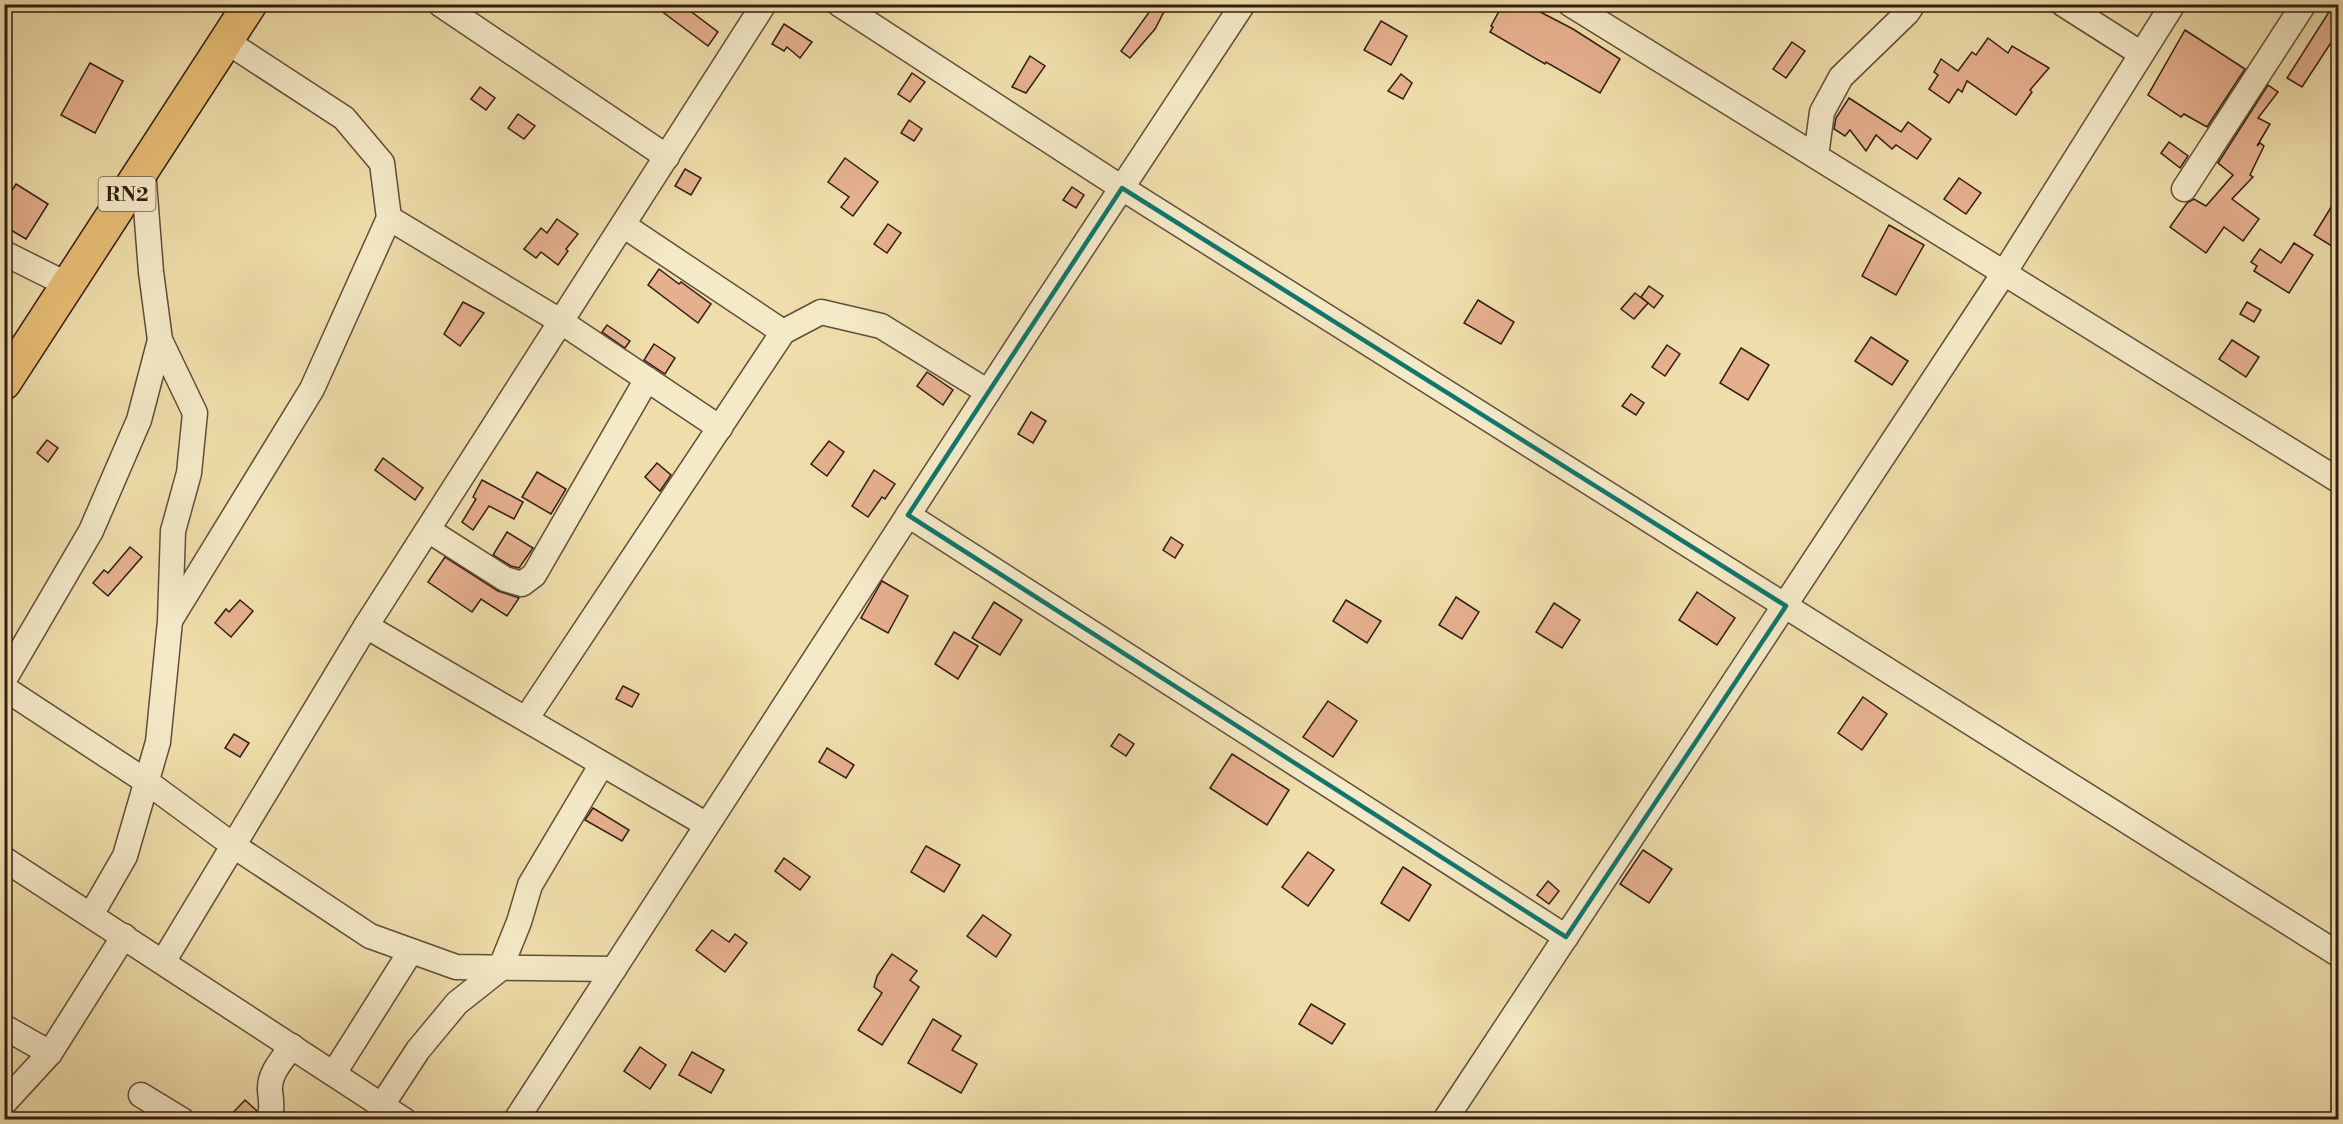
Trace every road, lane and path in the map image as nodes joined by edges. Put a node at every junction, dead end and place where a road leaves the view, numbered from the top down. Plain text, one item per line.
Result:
1 (250, 4) edge
2 (440, 4) edge
3 (764, 4) edge
4 (839, 4) edge
5 (1243, 4) edge
6 (1570, 4) edge
7 (1912, 4) edge
8 (2063, 4) edge
9 (2173, 4) edge
10 (2304, 4) edge
11 (226, 41) junction
12 (2140, 53) junction
13 (1816, 156) junction
14 (667, 157) junction
15 (143, 169) junction
16 (1122, 188) junction
17 (2184, 189) dead end
18 (389, 218) junction
19 (622, 225) junction
20 (4, 253) edge
21 (2004, 273) junction
22 (68, 285) junction
23 (560, 321) junction
24 (783, 332) junction
25 (160, 340) junction
26 (647, 379) junction
27 (4, 383) edge
28 (988, 392) junction
29 (720, 428) junction
30 (2337, 476) edge
31 (908, 515) junction
32 (428, 530) junction
33 (1786, 606) junction
34 (170, 621) junction
35 (366, 626) junction
36 (4, 680) edge
37 (4, 688) edge
38 (526, 719) junction
39 (602, 764) junction
40 (147, 782) junction
41 (707, 825) junction
42 (234, 846) junction
43 (4, 859) edge
44 (91, 915) junction
45 (124, 936) junction
46 (1566, 937) junction
47 (411, 951) junction
48 (2338, 954) edge
49 (164, 962) junction
50 (500, 969) junction
51 (614, 969) junction
52 (4, 1027) edge
53 (292, 1046) junction
54 (50, 1053) junction
55 (334, 1073) junction
56 (141, 1095) dead end
57 (4, 1103) edge
58 (382, 1105) junction
59 (182, 1119) edge
60 (269, 1119) edge
61 (405, 1119) edge
62 (516, 1119) edge
63 (1445, 1119) edge

1 - 11 highway, RN2
2 - 14 street
3 - 14 street
4 - 16 street
5 - 16 street
6 - 13 street
7 - 13 street
8 - 12 street
9 - 12 street
10 - 17 street
11 - 15 highway, RN2
11 - 18 street
12 - 21 street
13 - 21 street
14 - 19 street
15 - 22 highway, RN2
15 - 25 street
16 - 28 street
16 - 33 street
18 - 23 street
18 - 34 street
19 - 23 street
19 - 24 street
20 - 22 street
21 - 30 street
21 - 33 street
22 - 27 highway, RN2
23 - 26 street
23 - 32 street
24 - 28 street
24 - 29 street
25 - 34 street
25 - 36 street
26 - 29 street
26 - 32 street
28 - 31 street
29 - 38 street
31 - 41 street
31 - 46 street
32 - 35 street
33 - 46 street
33 - 48 street
34 - 40 street
35 - 38 street
35 - 42 street
37 - 40 street
38 - 39 street
39 - 41 street
39 - 50 street
40 - 42 street
40 - 44 street
41 - 51 street
42 - 47 street
42 - 49 street
43 - 44 street
44 - 45 street
45 - 49 street
45 - 54 street
46 - 63 street
47 - 50 street
47 - 55 street
49 - 53 street
50 - 51 street
50 - 58 street
51 - 62 street
52 - 54 street
53 - 55 street
53 - 60 street
54 - 57 street
55 - 58 street
56 - 59 street
58 - 61 street

